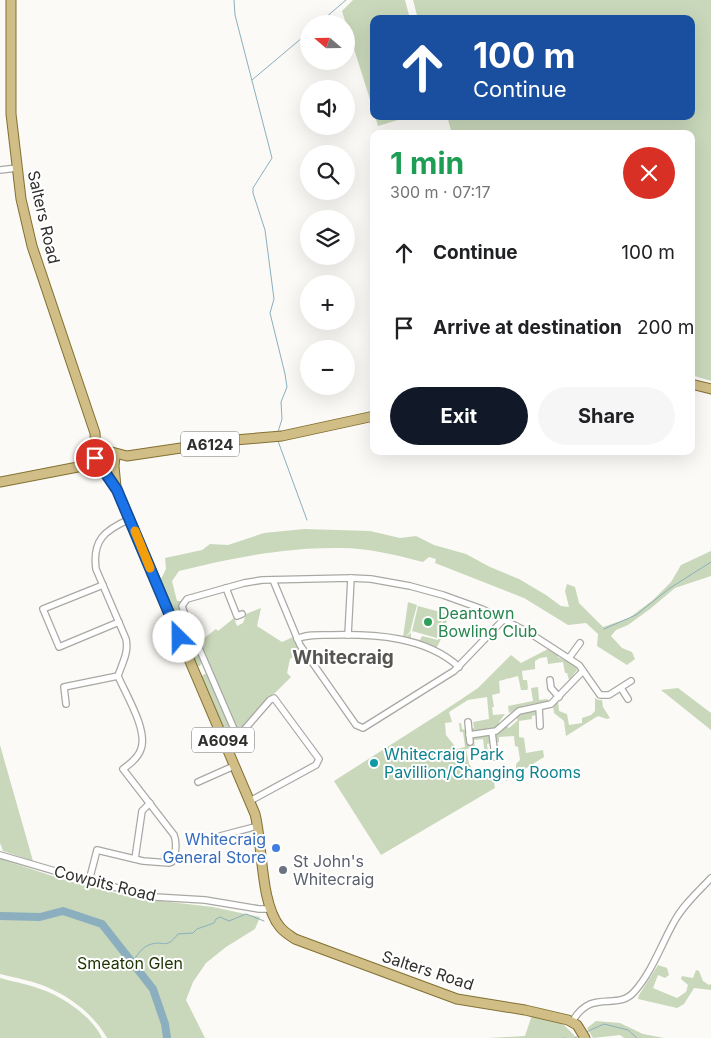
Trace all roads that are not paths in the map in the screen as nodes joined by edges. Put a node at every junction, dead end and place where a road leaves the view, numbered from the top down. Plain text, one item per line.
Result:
1 (11, 0) edge
2 (17, 168) junction
3 (0, 170) edge
4 (695, 385) edge
5 (711, 389) edge
6 (370, 417) edge
7 (95, 433) junction
8 (110, 451) junction
9 (127, 456) junction
10 (95, 457) junction
11 (115, 465) junction
12 (83, 466) junction
13 (102, 470) junction
14 (0, 482) edge
15 (117, 490) junction
16 (130, 520) junction
17 (351, 578) junction
18 (274, 580) junction
19 (103, 585) junction
20 (226, 588) junction
21 (242, 614) dead end
22 (504, 619) junction
23 (119, 622) junction
24 (348, 635) junction
25 (297, 639) junction
26 (580, 643) dead end
27 (570, 658) junction
28 (208, 667) junction
29 (459, 667) junction
30 (583, 671) junction
31 (194, 673) junction
32 (118, 676) junction
33 (550, 680) dead end
34 (631, 681) dead end
35 (621, 688) junction
36 (559, 697) junction
37 (628, 699) dead end
38 (66, 704) dead end
39 (539, 707) junction
40 (468, 722) dead end
41 (540, 726) dead end
42 (492, 732) junction
43 (495, 756) dead end
44 (319, 761) junction
45 (326, 763) dead end
46 (234, 766) junction
47 (198, 782) dead end
48 (250, 801) junction
49 (150, 803) junction
50 (258, 826) junction
51 (220, 836) dead end
52 (0, 855) edge
53 (135, 860) junction
54 (711, 878) edge
55 (88, 881) junction
56 (270, 909) junction
57 (572, 1022) junction
58 (583, 1034) edge

1 - 2 main road, Salters Road
2 - 3 street
2 - 7 main road, Salters Road
4 - 5 main road
6 - 9 main road, A6124
7 - 8 main road, Salters Road
7 - 10 main road, Salters Road
8 - 9 main road, A6124
8 - 10 main road
8 - 11 main road
9 - 11 main road, A6124
10 - 12 main road
10 - 13 main road
11 - 13 main road
11 - 15 main road, A6094
12 - 13 main road
12 - 14 main road
13 - 15 main road, A6094
15 - 16 main road, A6094
16 - 19 street
16 - 31 main road, A6094
17 - 18 street
17 - 22 street
17 - 24 street
18 - 20 street
18 - 25 street
19 - 23 street
19 - 23 street
20 - 21 street
20 - 28 street
22 - 27 street
22 - 29 street
23 - 32 street
24 - 25 street
24 - 29 street
25 - 29 street
26 - 27 street
27 - 30 street
28 - 31 street
28 - 44 street
30 - 35 street
30 - 36 street
31 - 46 main road, A6094
32 - 38 street
32 - 49 street
33 - 36 street
34 - 35 street
35 - 37 street
36 - 39 street
39 - 41 street
39 - 42 street
40 - 42 street
42 - 43 street
44 - 45 street
44 - 48 street
46 - 47 street
46 - 48 main road, A6094
48 - 50 main road, A6094
49 - 53 street
49 - 53 street
50 - 51 street
50 - 56 main road, A6094
52 - 55 street, Cowpits Road
53 - 55 street
54 - 57 street
55 - 56 street, Cowpits Road
56 - 57 main road, Salters Road / A6094
57 - 58 main road, Salters Road / A6094

